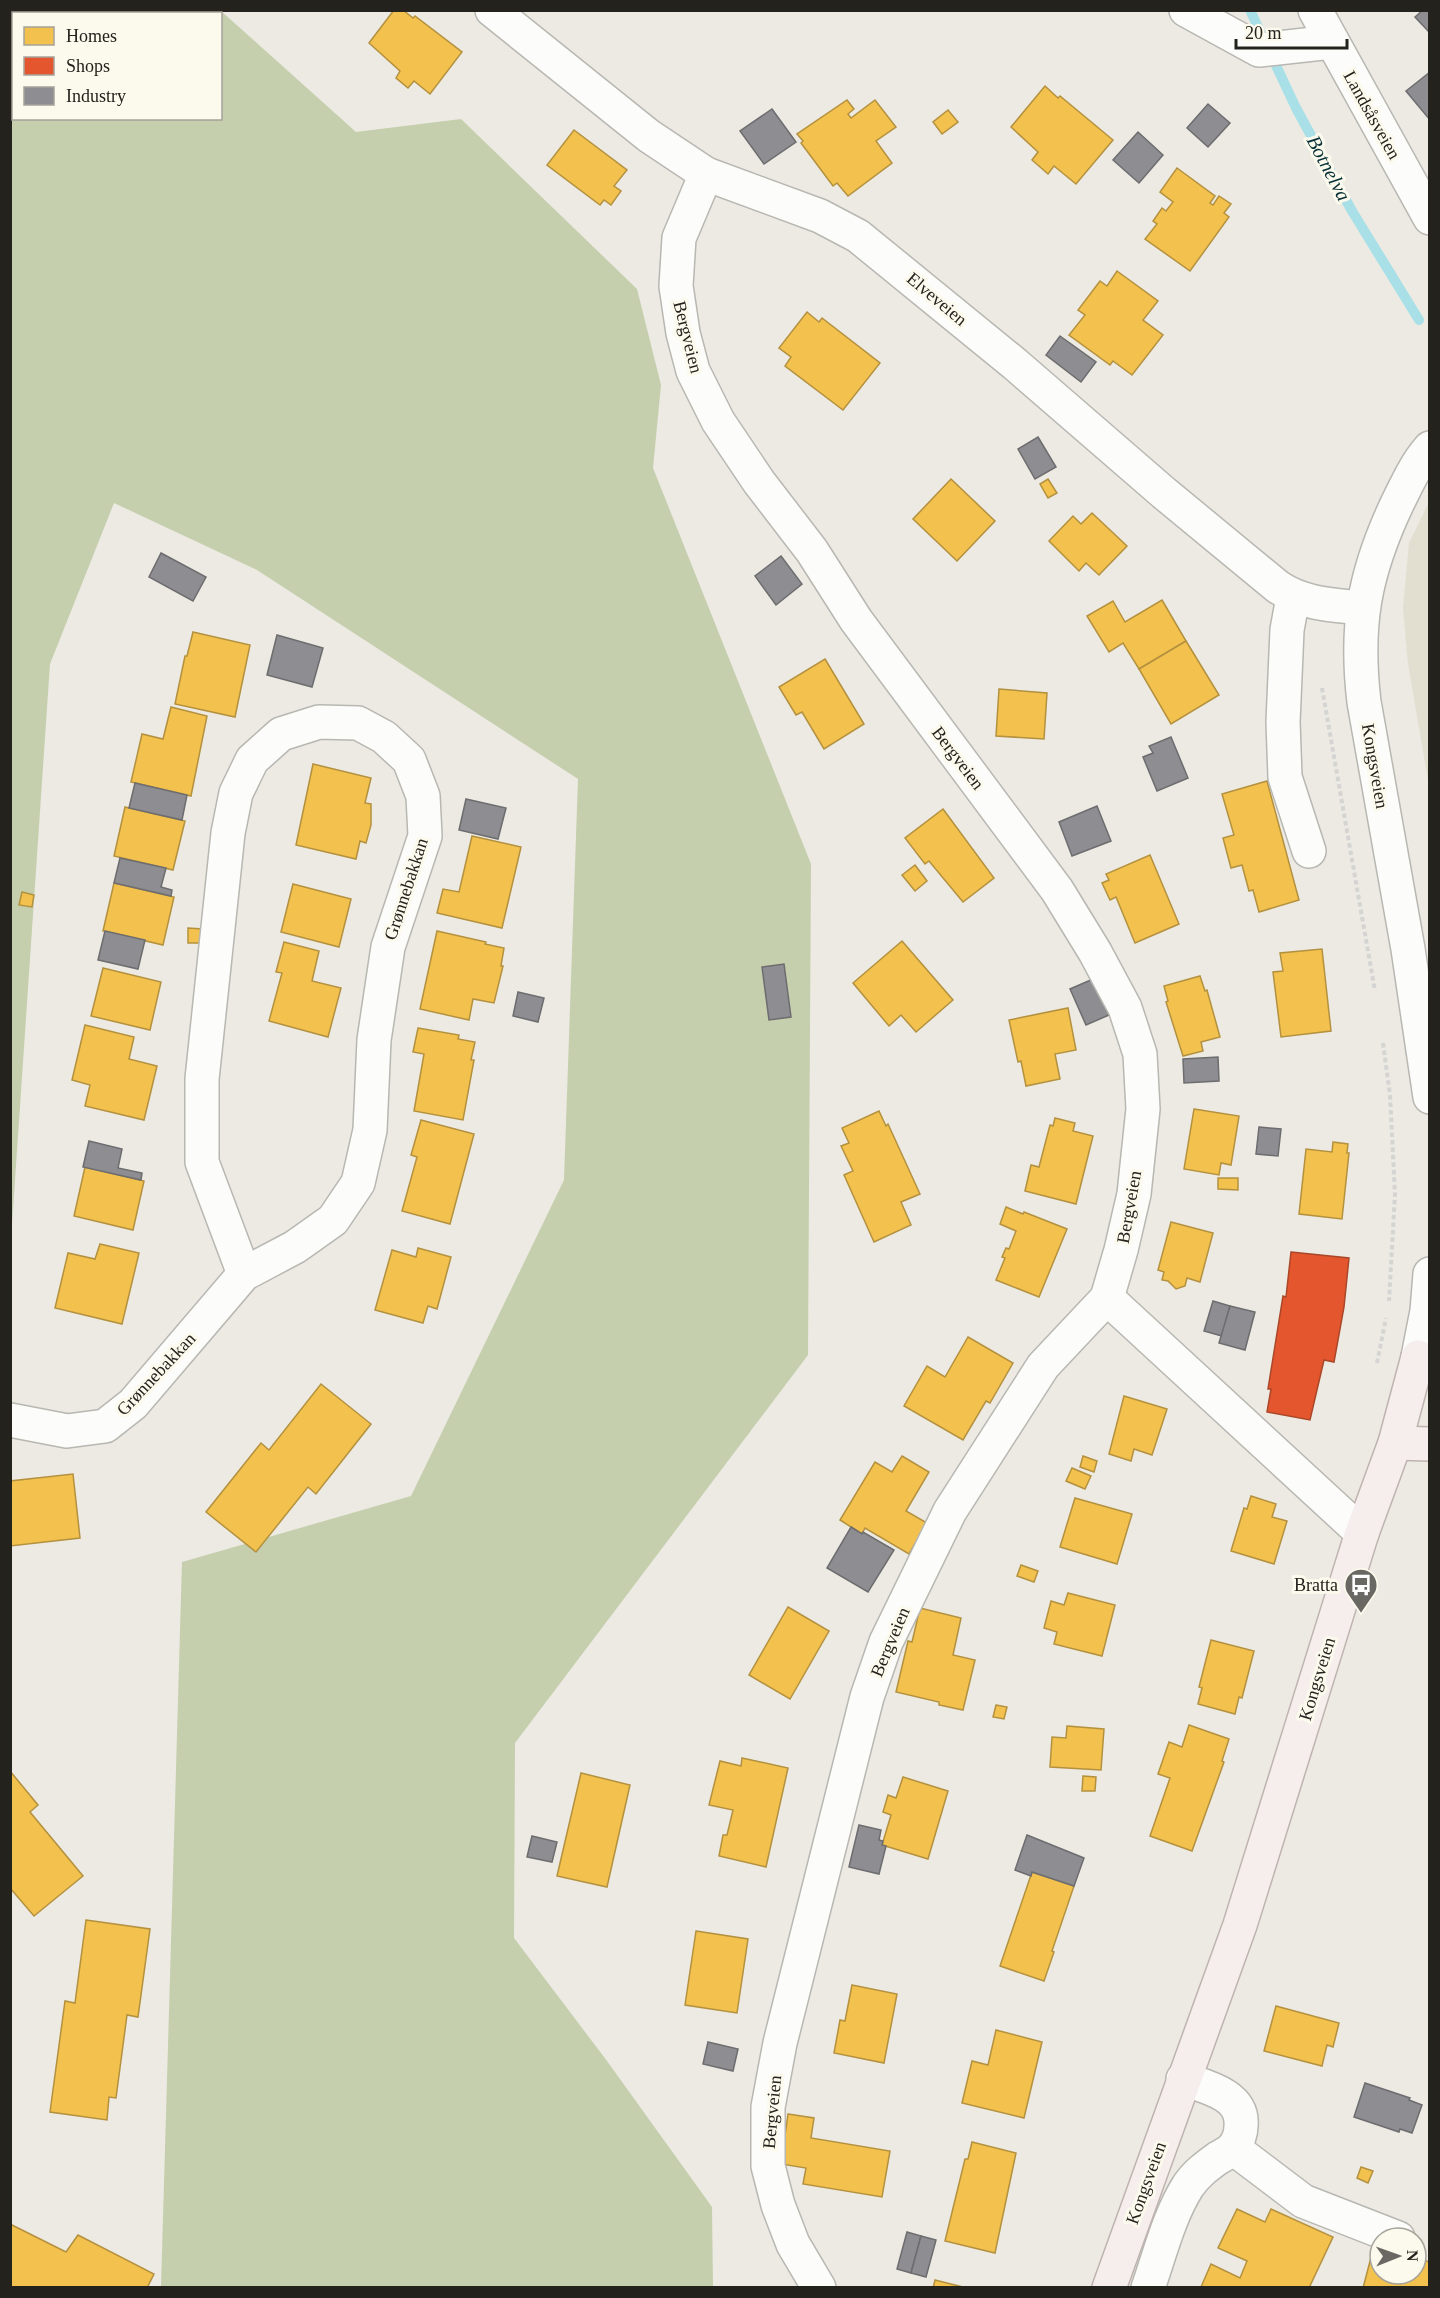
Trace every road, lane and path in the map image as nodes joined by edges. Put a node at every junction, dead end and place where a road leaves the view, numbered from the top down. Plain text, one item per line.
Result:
1 (492, 10) edge
2 (1186, 10) edge
3 (1315, 10) edge
4 (1332, 42) junction
5 (706, 174) junction
6 (1430, 218) edge
7 (1430, 448) edge
8 (1293, 597) junction
9 (1362, 608) junction
10 (1322, 686) dead end
11 (1309, 851) dead end
12 (1376, 994) dead end
13 (1382, 1039) dead end
14 (1430, 1097) edge
15 (244, 1274) junction
16 (1430, 1274) edge
17 (1107, 1298) junction
18 (1424, 1362) edge
19 (1374, 1374) dead end
20 (10, 1420) edge
21 (1395, 1443) junction
22 (1430, 1444) edge
23 (1362, 1533) junction
24 (1183, 2079) junction
25 (1233, 2148) junction
26 (1368, 2226) edge
27 (819, 2288) edge
28 (1109, 2288) edge
29 (1148, 2288) edge

1 - 5 street, Elveveien
2 - 4 street
3 - 4 street, Landsåsveien
4 - 6 street, Landsåsveien
5 - 8 street, Elveveien
5 - 17 street, Bergveien
7 - 9 street, Kongsveien
8 - 9 street, Elveveien
8 - 11 street
9 - 14 street, Kongsveien
10 - 12 path
13 - 19 path
15 - 15 street, Grønnebakkan
15 - 20 street, Grønnebakkan
16 - 18 street, Kongsveien
17 - 23 street
17 - 27 street, Bergveien
18 - 21 main road, Kongsveien
21 - 22 main road
21 - 23 main road, Kongsveien
23 - 24 main road, Kongsveien
24 - 25 street
24 - 28 main road, Kongsveien
25 - 26 street
25 - 29 street, Kongsveien

